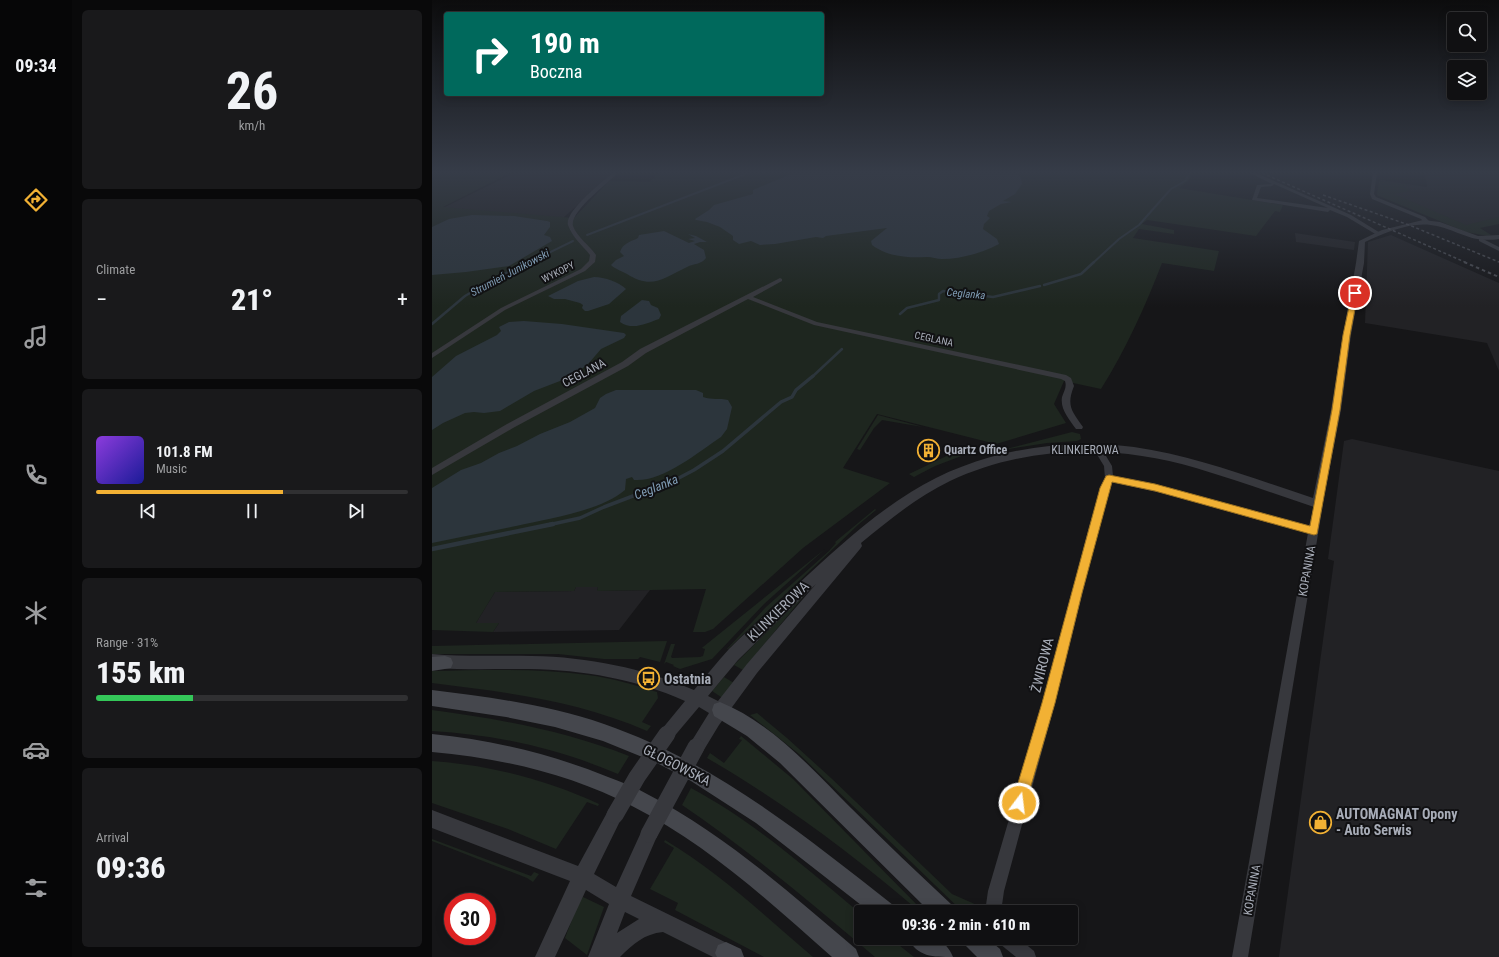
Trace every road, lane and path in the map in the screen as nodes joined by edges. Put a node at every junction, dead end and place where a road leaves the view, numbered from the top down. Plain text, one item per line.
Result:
1 (571, 218) edge
2 (1349, 218) edge
3 (1422, 218) edge
4 (1427, 222) junction
5 (1379, 234) junction
6 (1499, 237) edge
7 (1481, 240) junction
8 (1499, 249) edge
9 (780, 280) dead end
10 (748, 297) junction
11 (432, 356) edge
12 (1079, 427) dead end
13 (1097, 448) junction
14 (432, 472) edge
15 (1109, 478) junction
16 (1318, 504) junction
17 (1314, 531) junction
18 (867, 533) junction
19 (436, 662) edge
20 (696, 697) junction
21 (432, 698) edge
22 (720, 710) junction
23 (432, 743) edge
24 (432, 819) edge
25 (582, 877) junction
26 (620, 900) junction
27 (877, 905) edge
28 (938, 905) edge
29 (994, 905) edge
30 (664, 922) junction
31 (927, 945) edge
32 (979, 945) edge
33 (1014, 945) edge
34 (729, 956) edge
35 (545, 957) edge
36 (598, 957) edge
37 (607, 957) edge
38 (848, 957) edge
39 (942, 957) edge
40 (992, 957) edge
41 (1028, 957) edge
42 (1240, 957) edge

1 - 11 street, WYKOPY
2 - 5 street
3 - 4 street
4 - 5 street, KOPANINA
4 - 7 street
5 - 16 street, KOPANINA
6 - 7 street
7 - 8 street
9 - 10 street, CEGLANA
10 - 12 street, CEGLANA
10 - 14 street, CEGLANA
13 - 15 street
13 - 16 street, KLINKIEROWA
13 - 18 street, KLINKIEROWA
15 - 17 street
15 - 29 street, ŻWIROWA
16 - 17 street, KOPANINA
17 - 42 street, KOPANINA
18 - 20 street, KLINKIEROWA
18 - 22 street, KLINKIEROWA
19 - 20 street
20 - 22 street
20 - 25 street, bridge
21 - 27 main road, GŁOGOWSKA
22 - 26 street, bridge
22 - 28 main road
23 - 38 main road
24 - 25 street
25 - 26 street
25 - 35 street
26 - 30 street
26 - 36 street
30 - 34 street
30 - 37 street
31 - 39 main road
32 - 40 main road
33 - 41 street

